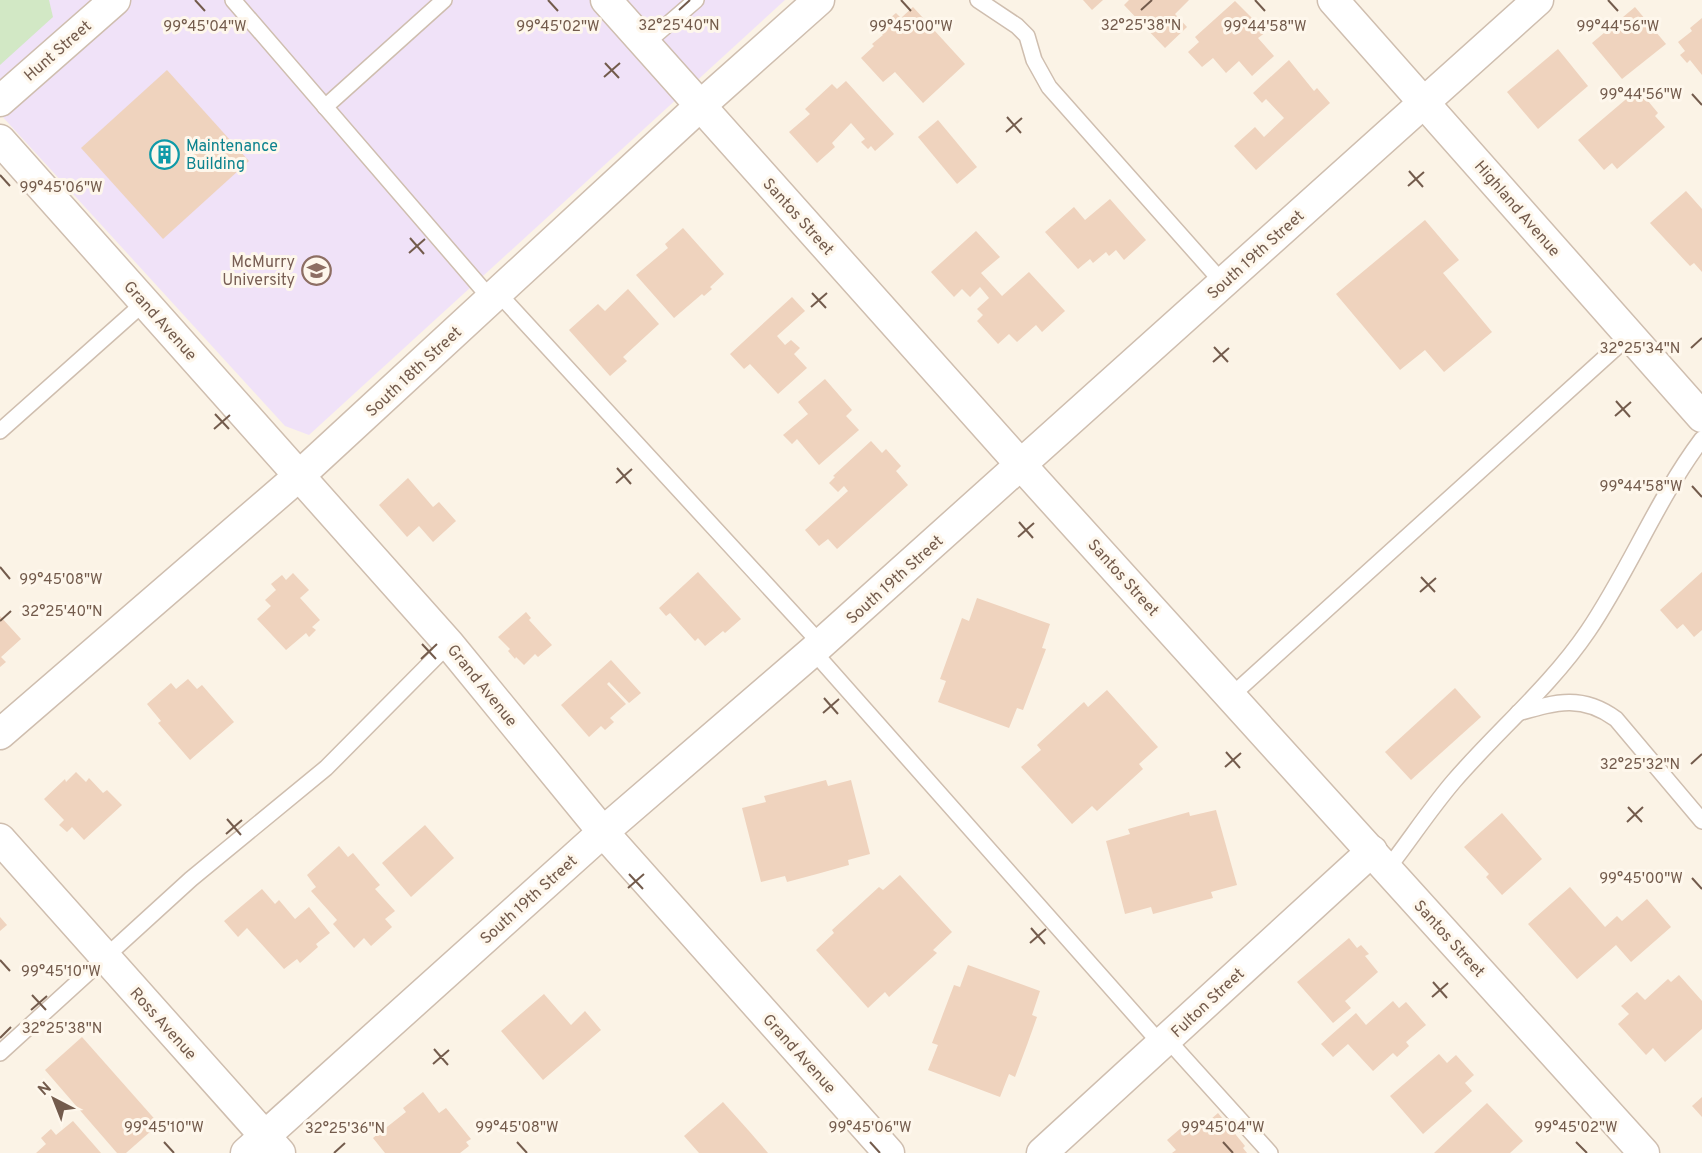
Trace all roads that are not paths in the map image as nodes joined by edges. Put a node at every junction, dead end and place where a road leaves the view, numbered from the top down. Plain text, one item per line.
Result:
1 (115, 0) edge
2 (233, 0) edge
3 (444, 0) edge
4 (606, 0) edge
5 (696, 0) edge
6 (819, 0) edge
7 (978, 0) edge
8 (1333, 0) edge
9 (1538, 0) edge
10 (645, 45) junction
11 (0, 101) edge
12 (1424, 102) junction
13 (700, 106) junction
14 (325, 107) junction
15 (0, 140) edge
16 (1222, 283) junction
17 (494, 296) junction
18 (145, 302) junction
19 (1630, 335) junction
20 (1702, 417) edge
21 (0, 431) edge
22 (1702, 439) edge
23 (1021, 465) junction
24 (300, 475) junction
25 (449, 644) junction
26 (817, 647) junction
27 (1231, 696) junction
28 (1517, 714) junction
29 (0, 734) edge
30 (1702, 821) edge
31 (603, 832) junction
32 (0, 839) edge
33 (1380, 860) junction
34 (106, 958) junction
35 (1164, 1042) junction
36 (0, 1053) edge
37 (263, 1147) edge
38 (890, 1153) edge
39 (1042, 1153) edge
40 (1270, 1153) edge
41 (1644, 1153) edge

1 - 11 street, Hunt Street
2 - 14 lane
3 - 14 lane
4 - 10 street, Santos Street
5 - 10 lane
6 - 13 street, South 18th Street
7 - 16 lane
8 - 12 street, Highland Avenue
9 - 12 street, South 19th Street
10 - 13 street, Santos Street
12 - 16 street, South 19th Street
12 - 19 street, Highland Avenue
13 - 17 street, South 18th Street
13 - 23 street, Santos Street
14 - 17 lane
15 - 18 street, Grand Avenue
16 - 23 street, South 19th Street
17 - 24 street, South 18th Street
17 - 26 lane
18 - 21 lane
18 - 24 street, Grand Avenue
19 - 20 street, Highland Avenue
19 - 27 lane
22 - 28 lane
23 - 26 street, South 19th Street
23 - 27 street, Santos Street
24 - 25 street, Grand Avenue
24 - 29 street, South 18th Street
25 - 31 street, Grand Avenue
25 - 34 lane
26 - 31 street, South 19th Street
26 - 35 lane
27 - 33 street, Santos Street
28 - 30 lane
28 - 33 lane
31 - 37 street, South 19th Street
31 - 38 street, Grand Avenue
32 - 34 street, Ross Avenue
33 - 35 street, Fulton Street
33 - 41 street, Santos Street
34 - 36 lane
34 - 37 street, Ross Avenue
35 - 39 street, Fulton Street
35 - 40 lane

